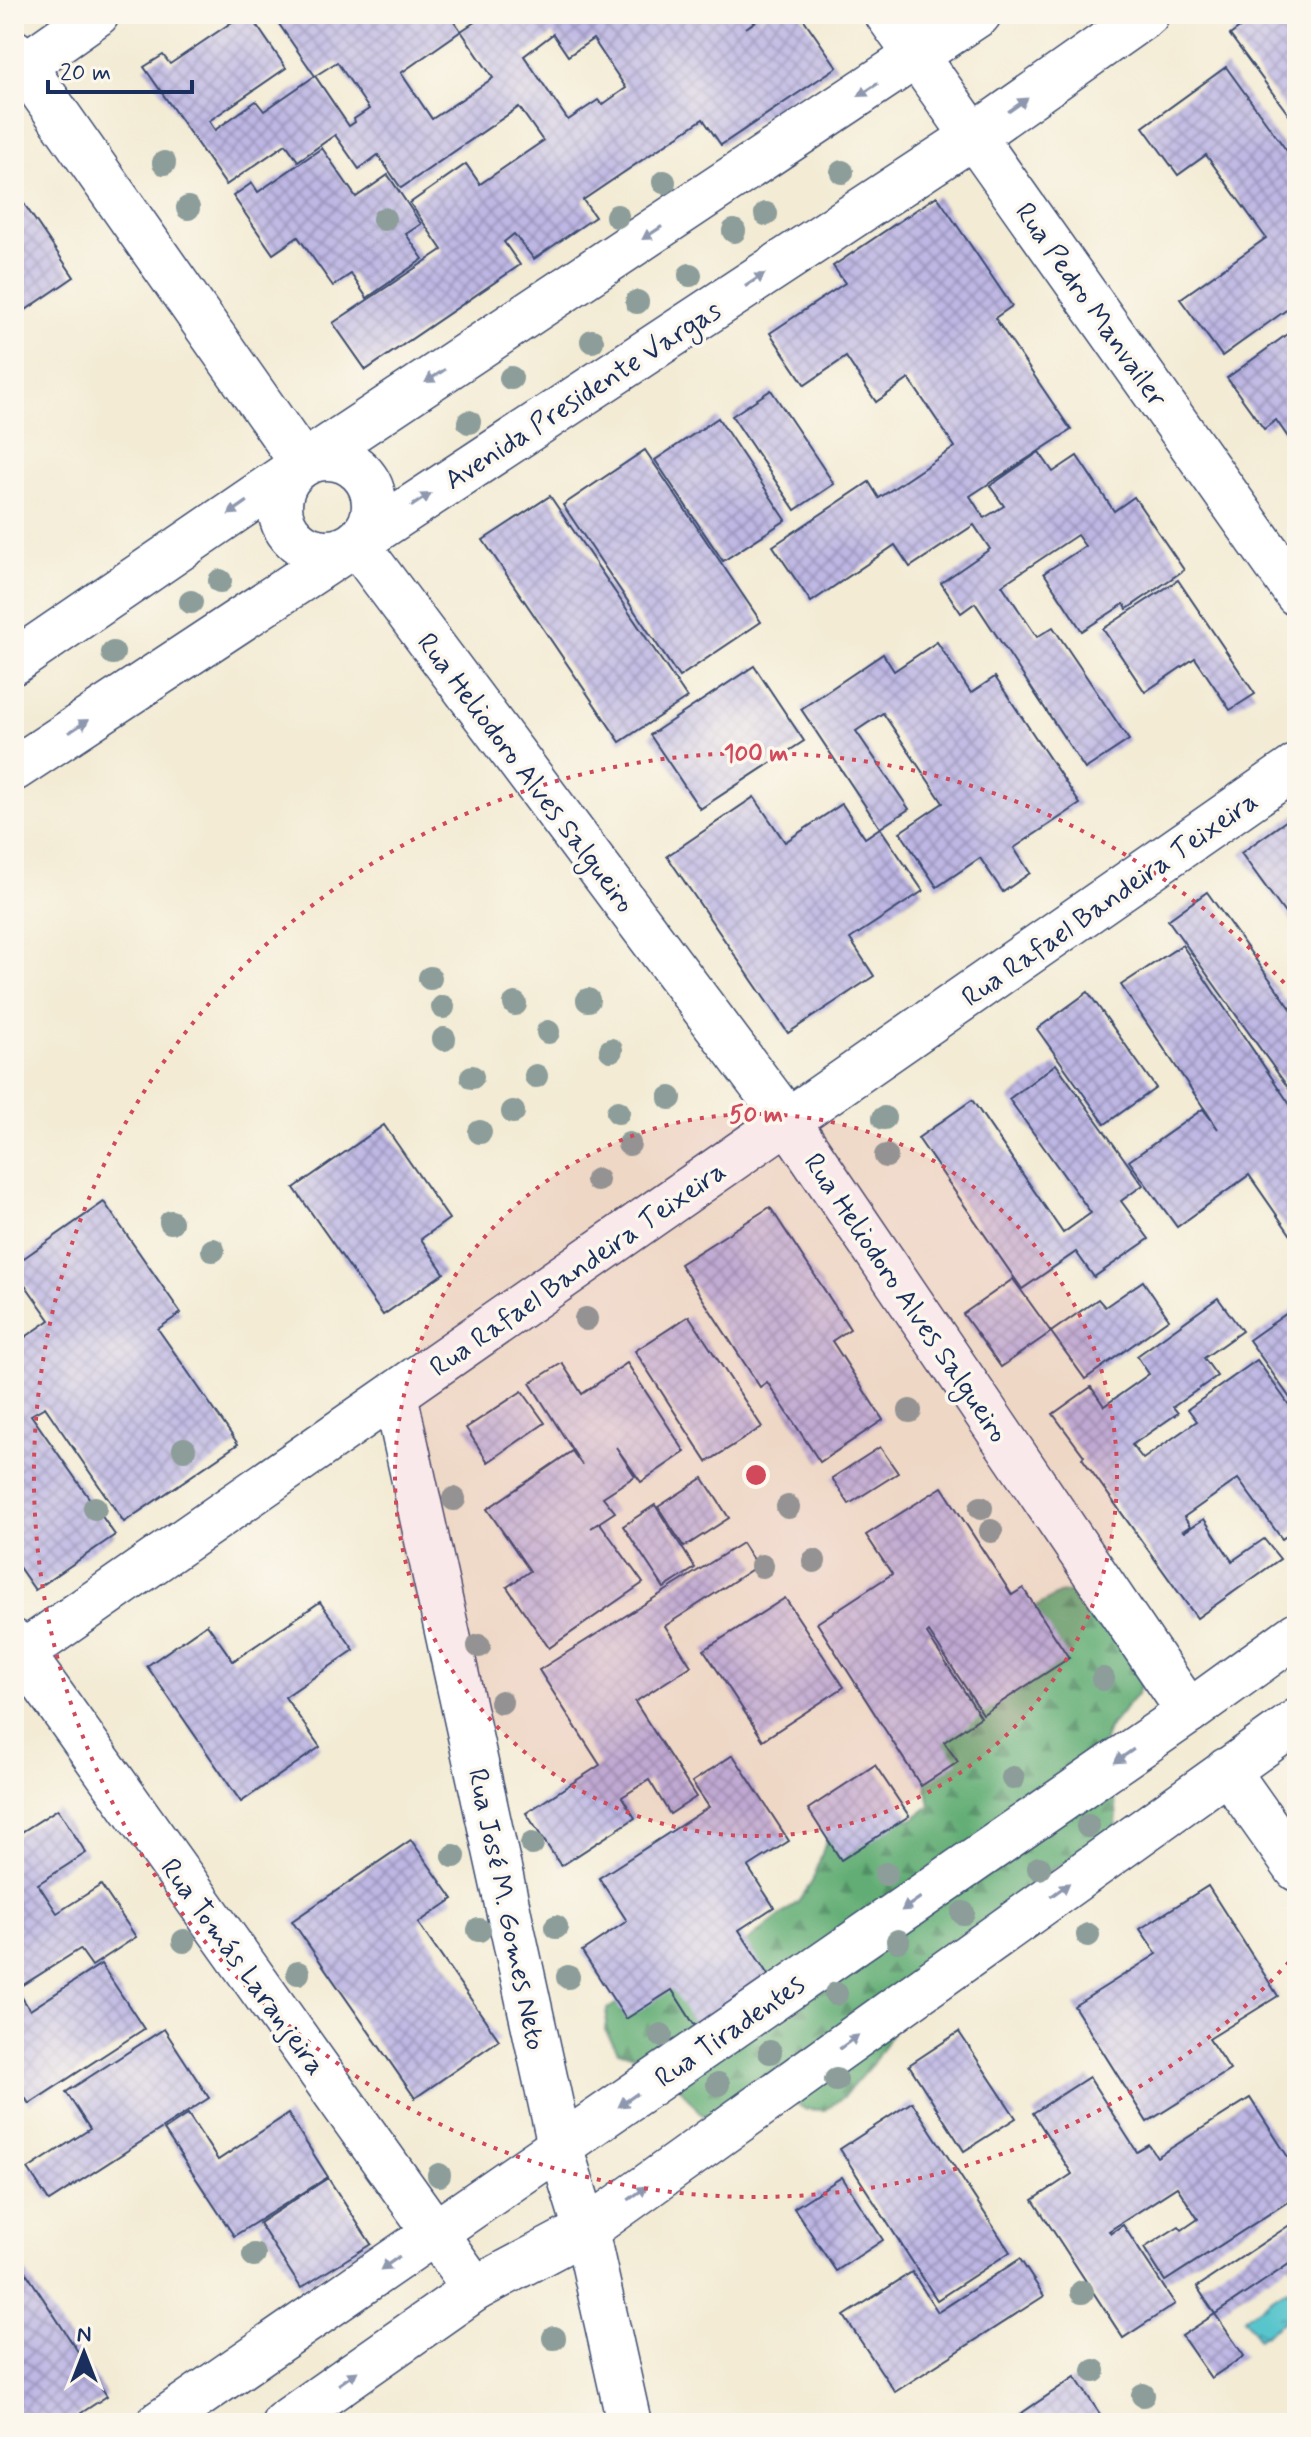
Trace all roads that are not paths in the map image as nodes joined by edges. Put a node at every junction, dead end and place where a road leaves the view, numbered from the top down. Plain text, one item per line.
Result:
1 (97, 14) edge
2 (887, 14) edge
3 (979, 14) edge
4 (1147, 14) edge
5 (918, 57) junction
6 (18, 59) edge
7 (974, 136) junction
8 (303, 464) junction
9 (356, 543) junction
10 (1297, 594) edge
11 (14, 662) edge
12 (1297, 766) edge
13 (14, 769) edge
14 (788, 1121) junction
15 (395, 1394) junction
16 (1297, 1634) edge
17 (17, 1652) edge
18 (1189, 1712) junction
19 (1297, 1721) edge
20 (1227, 1770) junction
21 (1297, 1869) edge
22 (560, 2146) junction
23 (586, 2230) junction
24 (435, 2232) junction
25 (475, 2289) junction
26 (159, 2423) edge
27 (284, 2423) edge
28 (629, 2423) edge

1 - 6 main road
2 - 5 main road, Rua Pedro Manvailer
3 - 5 main road
7 -> 4 main road, Avenida Presidente Vargas
5 - 7 main road, Rua Pedro Manvailer
5 -> 8 main road
6 - 8 main road
9 -> 7 main road, Avenida Presidente Vargas
7 - 10 main road, Rua Pedro Manvailer
8 - 9 main road
8 - 9 main road
8 -> 11 main road
13 -> 9 main road, Avenida Presidente Vargas
9 - 14 main road, Rua Heliodoro Alves Salgueiro
12 - 14 main road, Rua Rafael Bandeira Teixeira
14 - 15 main road, Rua Rafael Bandeira Teixeira
14 - 18 main road, Rua Heliodoro Alves Salgueiro
15 - 17 main road, Rua Rafael Bandeira Teixeira
15 - 22 main road, Rua José M. Gomes Neto
16 - 18 main road, Rua Tiradentes
17 - 24 main road, Rua Tomás Laranjeira
18 - 20 main road
18 -> 22 main road, Rua Tiradentes
19 - 20 main road
20 - 21 main road
23 -> 20 main road
22 - 23 main road, Rua José M. Gomes Neto
22 - 24 main road, Rua Tiradentes
23 - 25 main road
23 - 28 main road, Rua José M. Gomes Neto
24 - 25 main road, Rua Tomás Laranjeira
24 -> 26 main road, Rua Tiradentes
27 -> 25 main road

